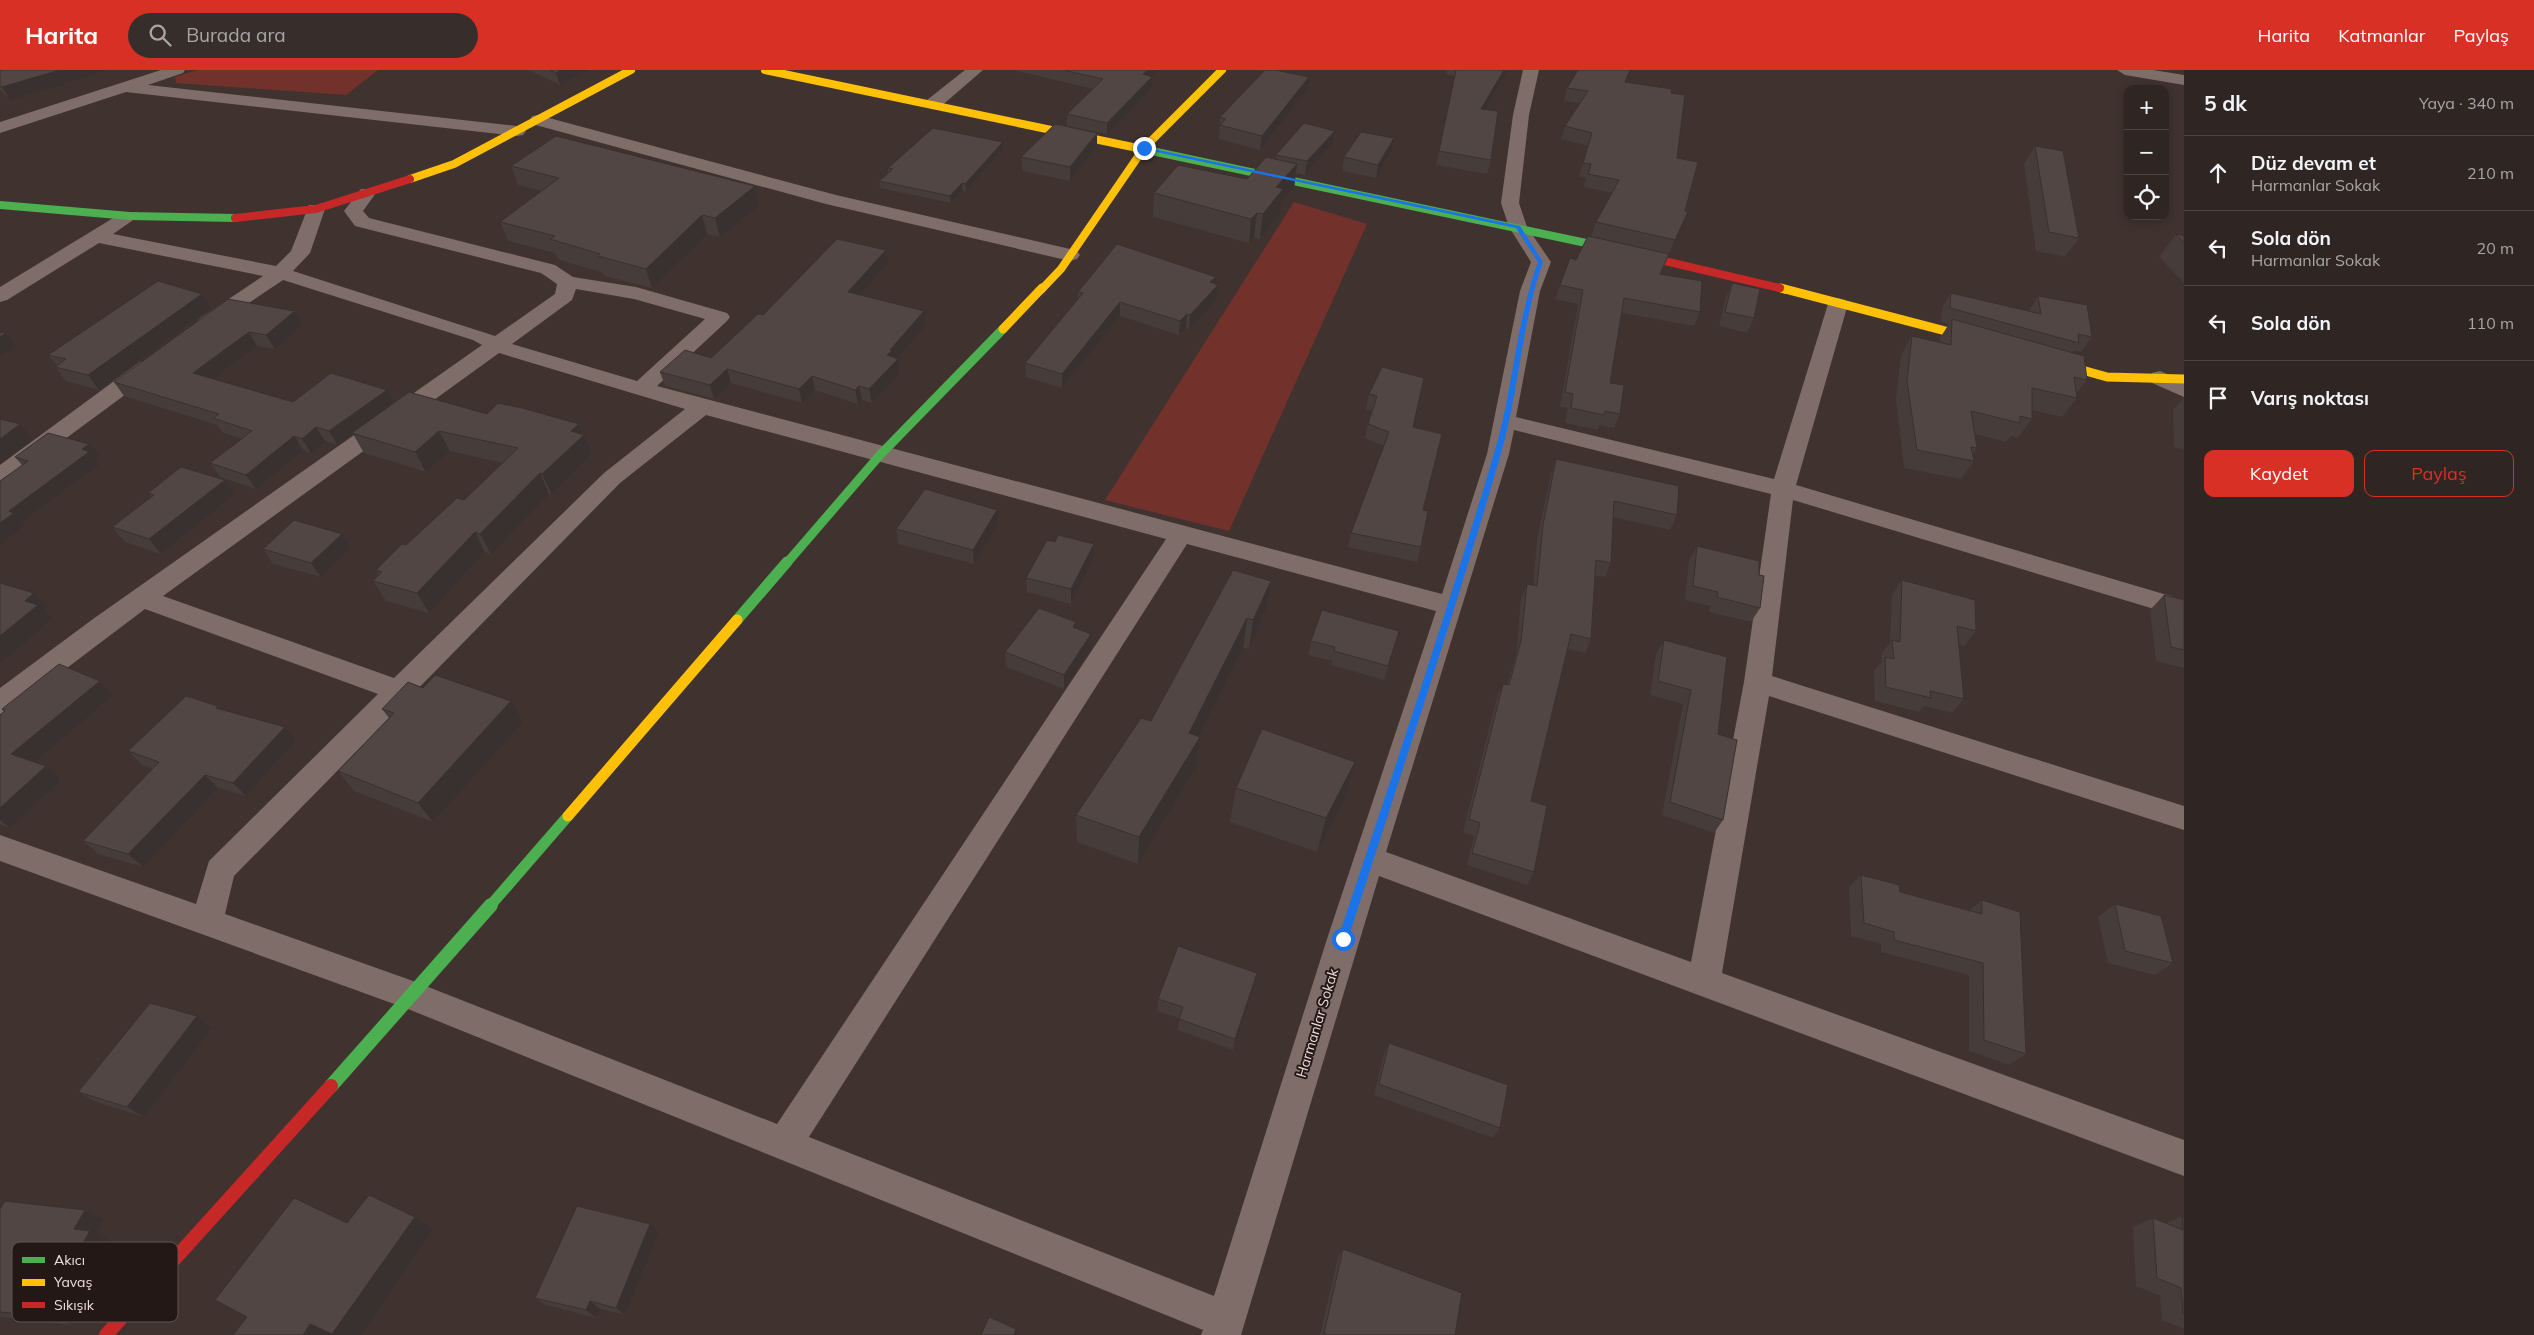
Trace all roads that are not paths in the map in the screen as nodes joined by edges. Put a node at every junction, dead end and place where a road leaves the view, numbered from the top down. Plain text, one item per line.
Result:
1 (177, 70) edge
2 (630, 70) edge
3 (765, 70) edge
4 (975, 70) edge
5 (1222, 70) edge
6 (1531, 70) edge
7 (2125, 70) edge
8 (2184, 80) edge
9 (124, 87) junction
10 (933, 104) junction
11 (538, 120) junction
12 (0, 128) edge
13 (517, 131) junction
14 (1144, 148) junction
15 (367, 193) junction
16 (0, 205) edge
17 (316, 209) junction
18 (130, 216) junction
19 (1518, 227) junction
20 (97, 237) junction
21 (1070, 255) junction
22 (280, 273) junction
23 (566, 282) junction
24 (0, 296) edge
25 (1838, 304) junction
26 (187, 338) edge
27 (1994, 344) edge
28 (498, 346) junction
29 (163, 356) edge
30 (2041, 358) edge
31 (2160, 378) junction
32 (2184, 379) edge
33 (640, 390) junction
34 (2184, 390) edge
35 (702, 407) junction
36 (1504, 421) junction
37 (880, 455) junction
38 (0, 476) edge
39 (1783, 489) junction
40 (1181, 535) junction
41 (142, 598) junction
42 (1450, 606) junction
43 (2184, 609) edge
44 (1758, 682) junction
45 (399, 691) junction
46 (0, 703) edge
47 (2184, 818) edge
48 (0, 848) edge
49 (1369, 859) junction
50 (207, 922) junction
51 (1704, 982) junction
52 (413, 996) junction
53 (784, 1144) junction
54 (2184, 1158) edge
55 (178, 1255) edge
56 (118, 1322) edge
57 (1224, 1328) edge
58 (106, 1335) edge

1 - 9 street
2 - 11 street
3 - 10 street
4 - 10 street
5 - 14 street
6 - 19 street
7 - 8 street
9 - 12 street
9 - 13 street
10 - 14 street
11 - 13 street
11 - 21 street
13 - 15 street
14 - 19 street
14 - 21 street
15 - 17 street
15 - 23 street
16 - 18 street
17 - 18 street
17 - 22 street
18 - 20 street
19 - 25 street
19 - 36 street, Harmanlar Sokak
20 - 22 street
20 - 24 street
21 - 37 street
22 - 26 street
22 - 28 street
23 - 28 street
23 - 33 street
25 - 27 street
25 - 39 street
28 - 33 street
28 - 41 street
29 - 38 street
30 - 31 street
31 - 32 street
31 - 34 street
33 - 35 street
35 - 37 street
35 - 45 street
36 - 39 street
36 - 42 street, Harmanlar Sokak
37 - 40 street
37 - 52 street
39 - 43 street
39 - 44 street
40 - 42 street
40 - 53 street
41 - 45 street
41 - 46 street
42 - 49 street, Harmanlar Sokak
44 - 47 street
44 - 51 street
45 - 50 street
48 - 50 street
49 - 51 street
49 - 57 street, Harmanlar Sokak
50 - 52 street
51 - 54 street
52 - 53 street
52 - 55 street
53 - 57 street
56 - 58 street

